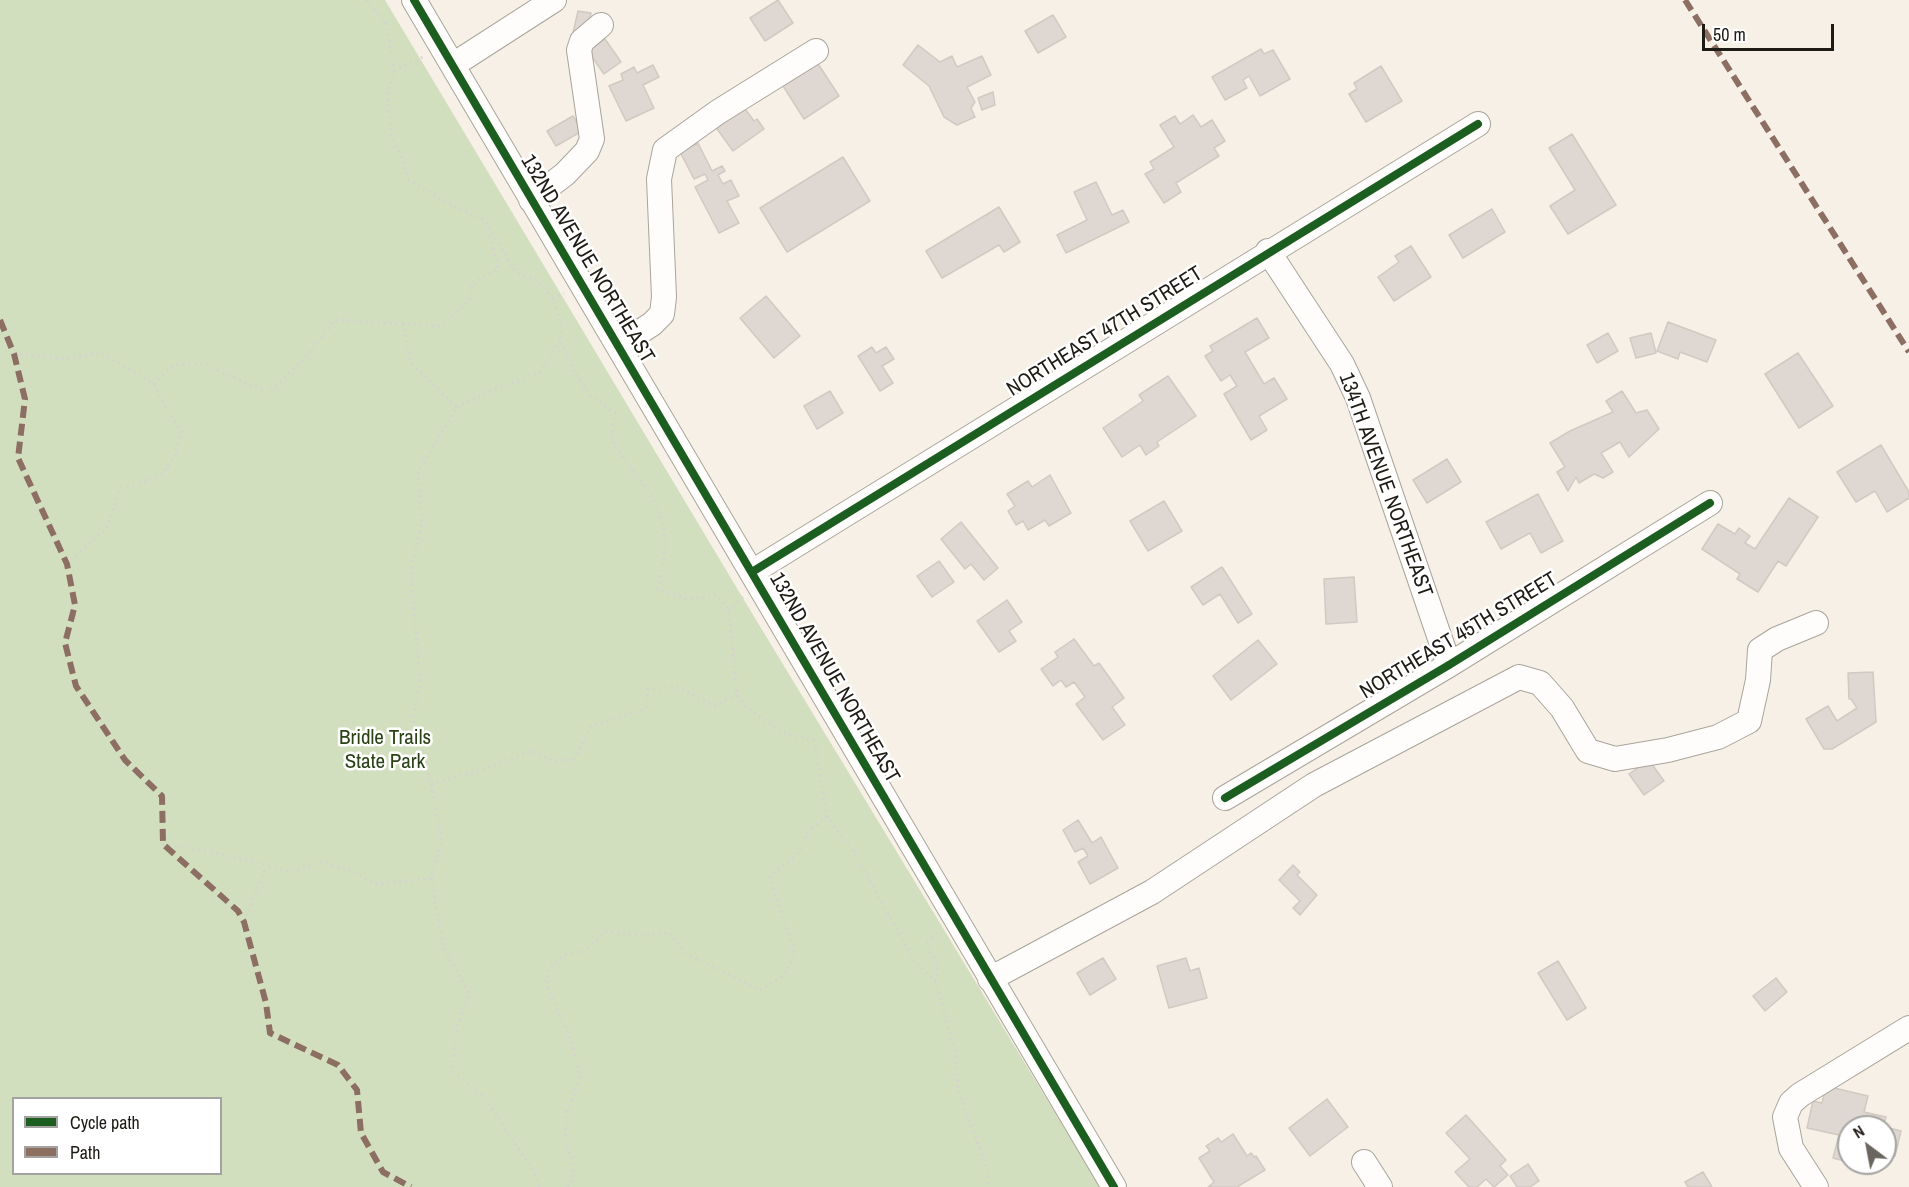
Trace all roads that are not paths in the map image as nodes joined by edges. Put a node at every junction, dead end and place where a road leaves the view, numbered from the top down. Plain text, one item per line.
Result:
1 (414, 0) edge
2 (554, 0) edge
3 (601, 25) dead end
4 (816, 51) dead end
5 (448, 56) junction
6 (1478, 124) dead end
7 (531, 200) junction
8 (1268, 251) junction
9 (618, 346) junction
10 (1710, 503) dead end
11 (752, 572) junction
12 (1816, 623) dead end
13 (1449, 665) junction
14 (1225, 798) dead end
15 (990, 979) junction
16 (1909, 1028) edge
17 (1364, 1162) dead end
18 (1114, 1187) edge
19 (1380, 1187) edge
20 (1816, 1187) edge

1 - 5 street, 132ND AVENUE NORTHEAST
2 - 5 street
3 - 7 street
4 - 9 street
5 - 7 street, 132ND AVENUE NORTHEAST
6 - 8 street, NORTHEAST 47TH STREET
7 - 9 street, 132ND AVENUE NORTHEAST
8 - 11 street, NORTHEAST 47TH STREET
8 - 13 street, 134TH AVENUE NORTHEAST
9 - 11 street, 132ND AVENUE NORTHEAST
10 - 13 street, NORTHEAST 45TH STREET
11 - 15 street, 132ND AVENUE NORTHEAST
12 - 15 street
13 - 14 street, NORTHEAST 45TH STREET
15 - 18 street, 132ND AVENUE NORTHEAST
16 - 20 street
17 - 19 street

